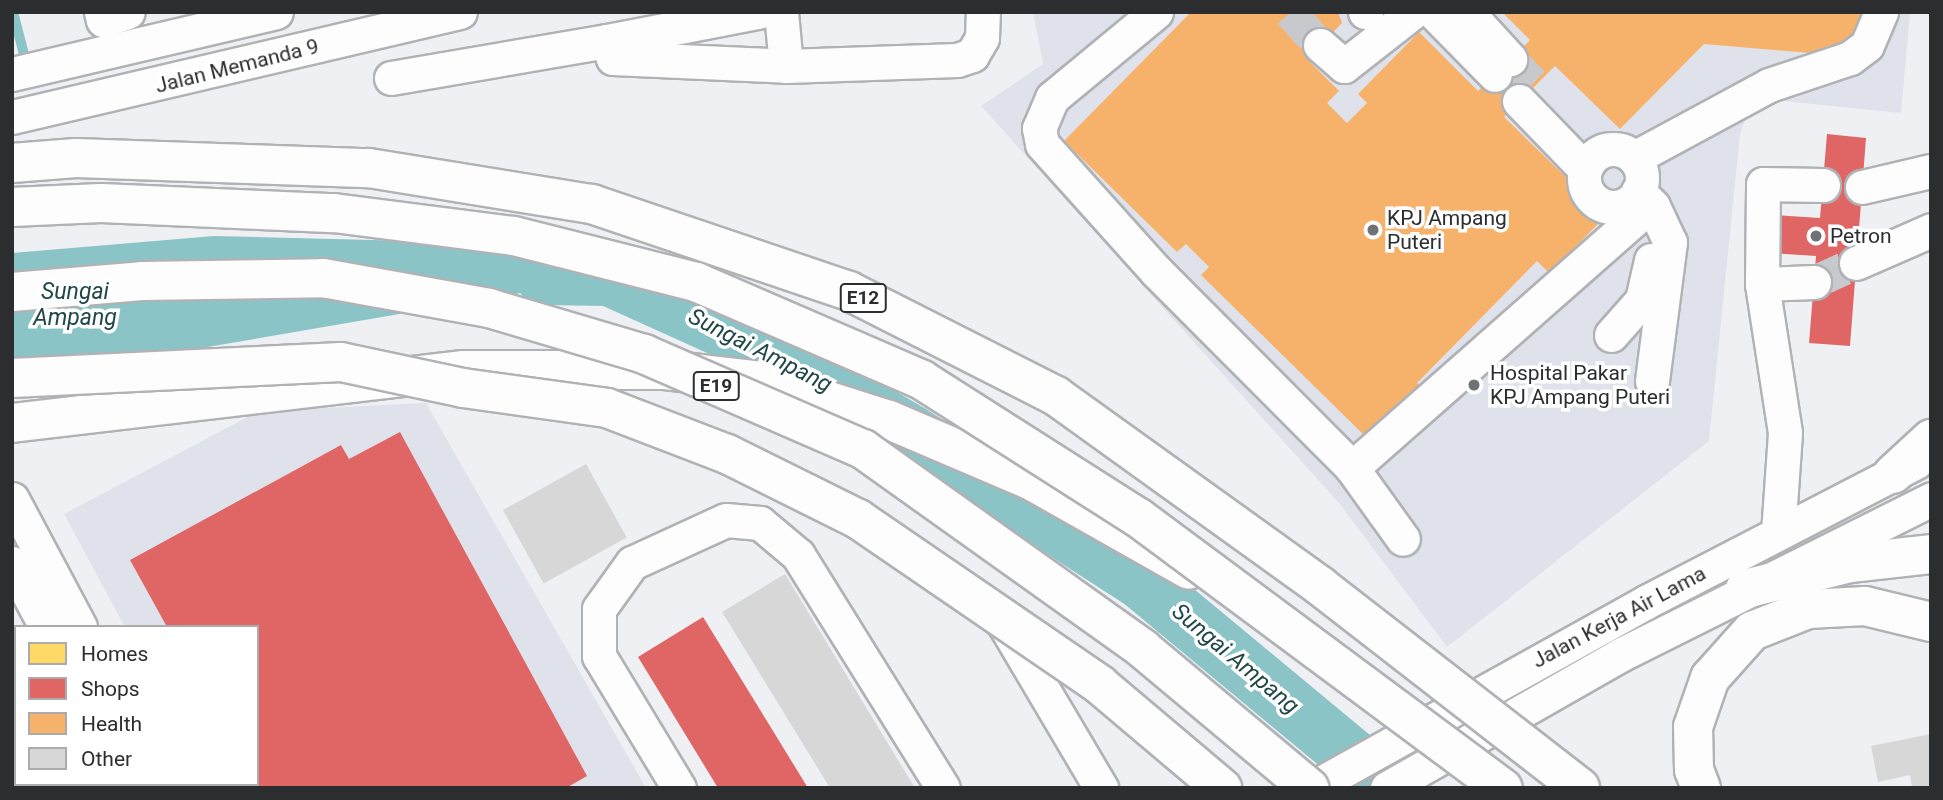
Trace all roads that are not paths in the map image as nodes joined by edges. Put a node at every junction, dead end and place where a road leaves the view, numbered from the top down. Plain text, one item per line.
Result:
1 (101, 12) edge
2 (128, 12) edge
3 (276, 12) edge
4 (460, 12) edge
5 (758, 12) edge
6 (781, 12) edge
7 (983, 12) edge
8 (1156, 12) edge
9 (1413, 12) edge
10 (1433, 12) edge
11 (1467, 12) edge
12 (1881, 12) edge
13 (229, 18) edge
14 (607, 41) junction
15 (1320, 45) tunnel mouth
16 (786, 66) junction
17 (12, 74) edge
18 (391, 78) dead end
19 (1527, 93) tunnel mouth
20 (12, 117) edge
21 (1634, 158) junction
22 (1590, 162) junction
23 (12, 163) edge
24 (1931, 171) edge
25 (1823, 185) dead end
26 (1862, 187) dead end
27 (1632, 205) junction
28 (12, 207) edge
29 (1931, 230) edge
30 (1856, 263) tunnel mouth
31 (1814, 282) tunnel mouth
32 (1762, 284) junction
33 (12, 292) edge
34 (1611, 335) dead end
35 (12, 378) edge
36 (1652, 381) dead end
37 (12, 423) edge
38 (1931, 439) edge
39 (1931, 454) edge
40 (1352, 468) junction
41 (1893, 474) junction
42 (12, 499) edge
43 (1931, 499) edge
44 (869, 504) dead end
45 (1778, 533) junction
46 (1403, 538) dead end
47 (1931, 554) edge
48 (12, 563) edge
49 (1745, 589) junction
50 (1258, 607) junction
51 (1931, 622) edge
52 (45, 625) edge
53 (79, 625) edge
54 (679, 788) edge
55 (943, 788) edge
56 (1101, 788) edge
57 (1222, 788) edge
58 (1311, 788) edge
59 (1387, 788) edge
60 (1503, 788) edge
61 (1580, 788) edge
62 (1701, 788) edge

1 - 2 street
3 - 13 street, Jalan Memanda 9
4 - 20 street, Jalan Memanda 9
5 - 14 street
6 - 16 street
7 - 16 street
8 - 40 street
9 - 15 street
10 - 11 street
12 - 21 street
13 - 17 street, Jalan Memanda 9
14 - 16 street
14 - 18 street
19 - 22 street
21 - 22 street
21 - 27 street
22 - 27 street
23 - 61 main road, E12, bridge
24 - 26 street
25 - 32 street
27 - 34 street
27 - 36 street
27 - 40 street
28 - 50 main road, E12, bridge
29 - 30 street
31 - 32 street
32 - 45 street
33 - 58 main road, E19, bridge
35 - 57 main road, bridge
37 - 50 main road, bridge
38 - 41 main road
39 - 41 street, Jalan Kerja Air Lama
40 - 46 street
41 - 45 street, Jalan Kerja Air Lama
42 - 53 street
43 - 49 street, Jalan Kerja Air Lama
44 - 56 street
45 - 58 street, Jalan Kerja Air Lama
47 - 49 main road
48 - 52 street
49 - 59 street, Jalan Kerja Air Lama
50 - 60 main road, E12, bridge
51 - 62 main road
54 - 55 street

